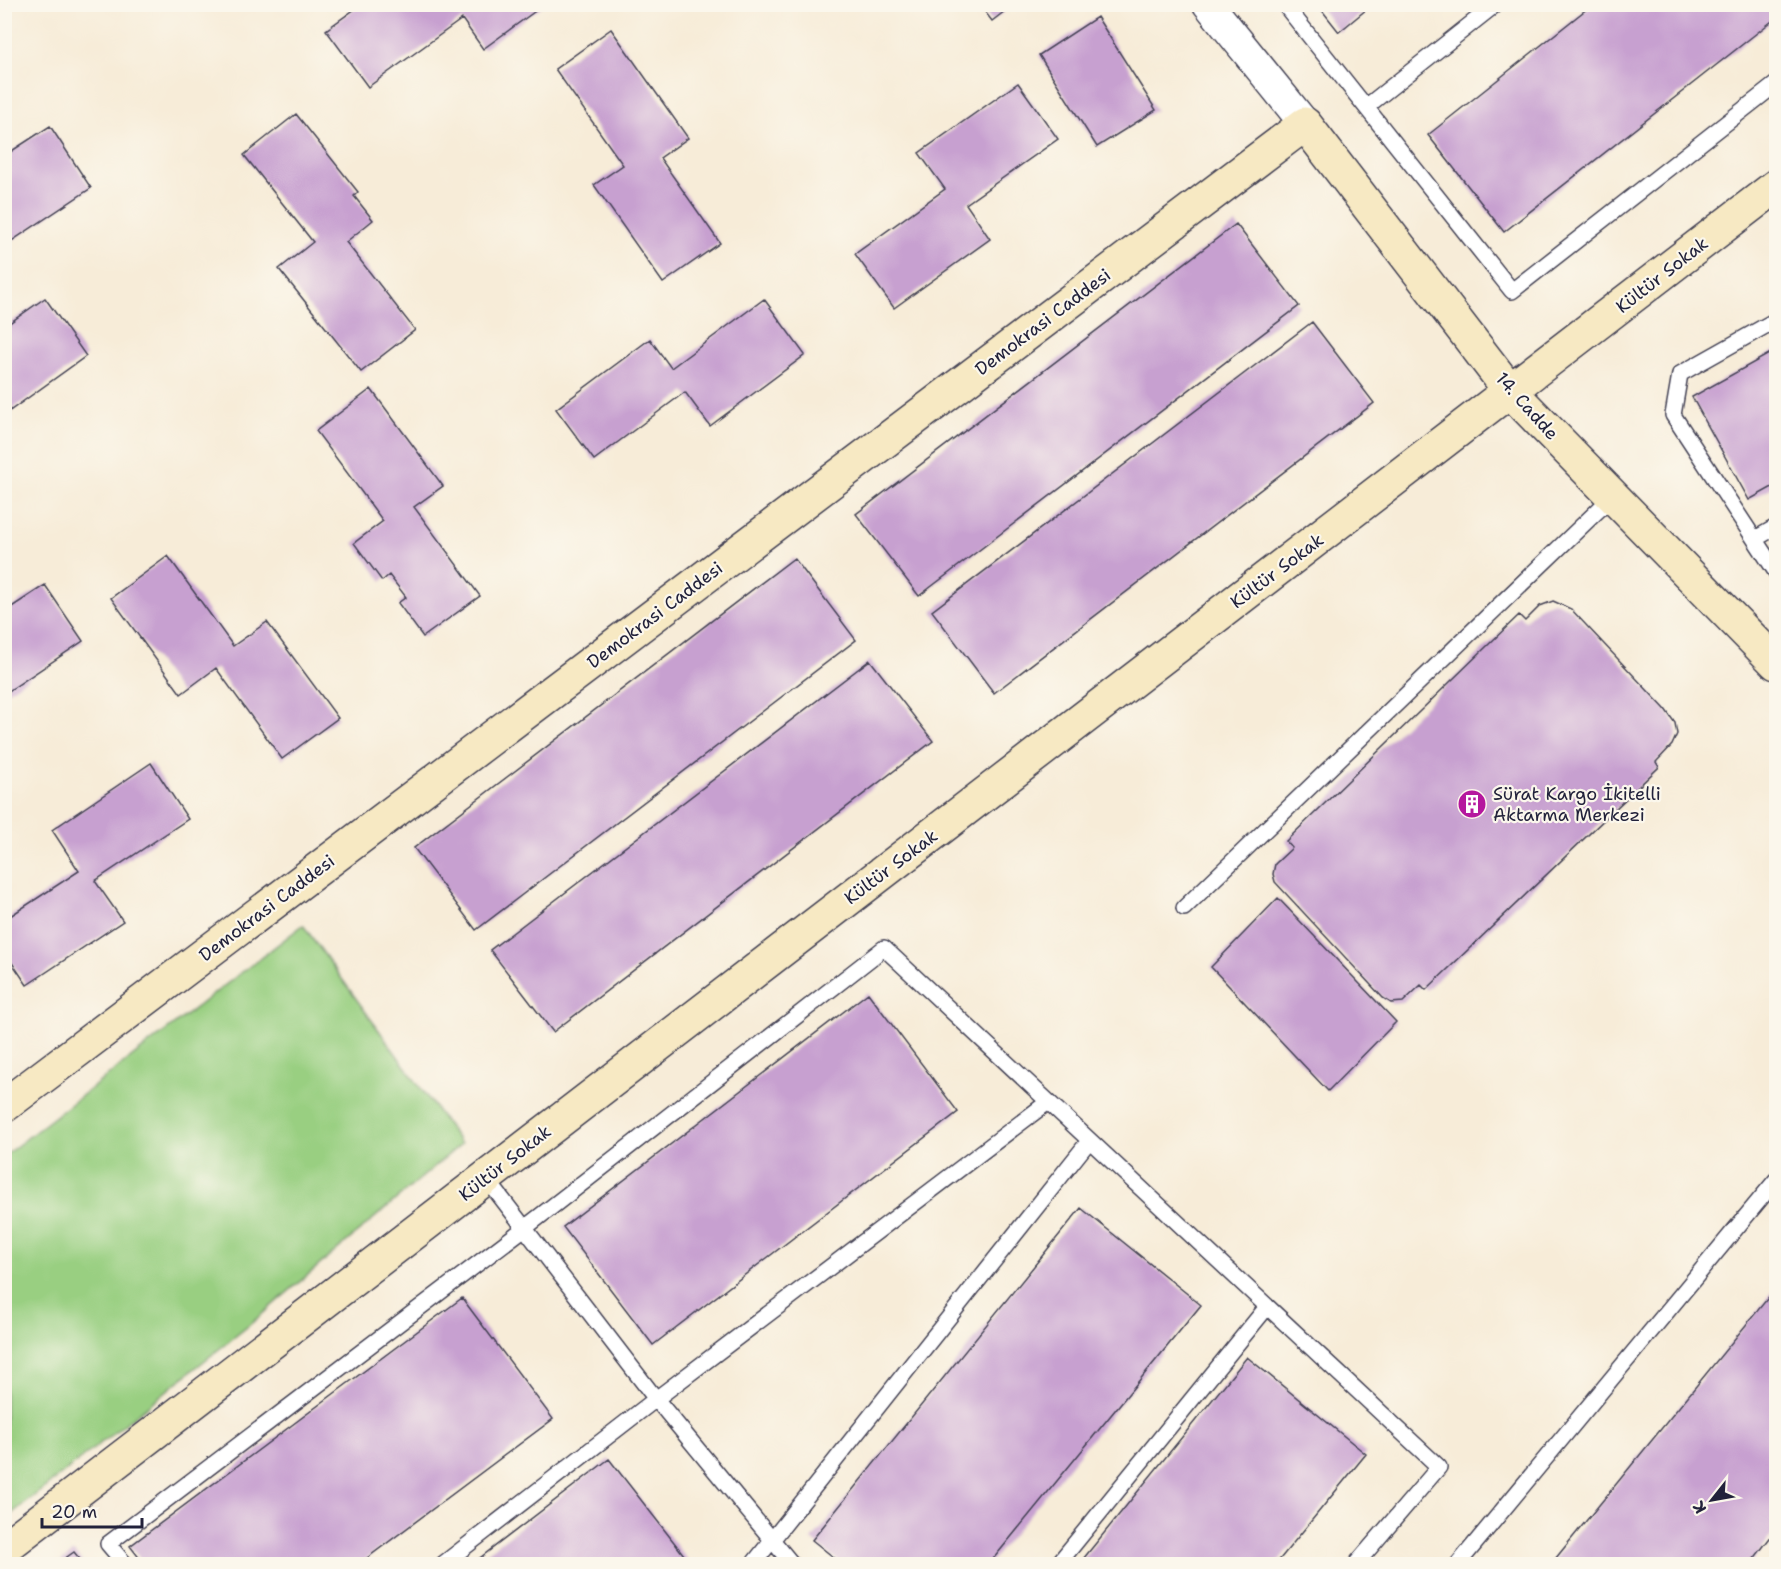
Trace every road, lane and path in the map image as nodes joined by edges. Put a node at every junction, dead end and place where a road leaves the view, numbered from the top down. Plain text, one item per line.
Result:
1 (1208, 4) edge
2 (1284, 4) edge
3 (1496, 4) edge
4 (1776, 84) edge
5 (1366, 107) junction
6 (1305, 124) junction
7 (1776, 186) edge
8 (1776, 320) edge
9 (1511, 392) junction
10 (1613, 496) junction
11 (1776, 527) edge
12 (1755, 539) junction
13 (1776, 572) edge
14 (1776, 663) edge
15 (1184, 908) dead end
16 (1048, 1102) junction
17 (4, 1106) edge
18 (1089, 1141) junction
19 (486, 1178) junction
20 (1776, 1180) edge
21 (526, 1227) junction
22 (1267, 1307) junction
23 (656, 1399) junction
24 (771, 1542) junction
25 (4, 1548) edge
26 (125, 1564) edge
27 (443, 1564) edge
28 (753, 1564) edge
29 (792, 1564) edge
30 (1058, 1564) edge
31 (1356, 1564) edge
32 (1458, 1564) edge

1 - 6 street
2 - 5 lane
3 - 5 lane
4 - 5 lane
6 - 9 street, 14. Cadde
6 - 17 street, Demokrasi Caddesi
7 - 9 street, Kültür Sokak
8 - 12 lane
9 - 10 street, 14. Cadde
9 - 19 street, Kültür Sokak
10 - 14 street, 14. Cadde
10 - 15 lane
11 - 12 lane
12 - 13 lane
16 - 18 lane
16 - 21 lane
16 - 23 lane
18 - 22 lane
18 - 24 lane
19 - 21 lane
19 - 25 street, Kültür Sokak
20 - 32 lane
21 - 23 lane
21 - 26 lane
22 - 30 lane
22 - 31 lane
23 - 24 lane
23 - 27 lane
24 - 28 lane
24 - 29 lane

